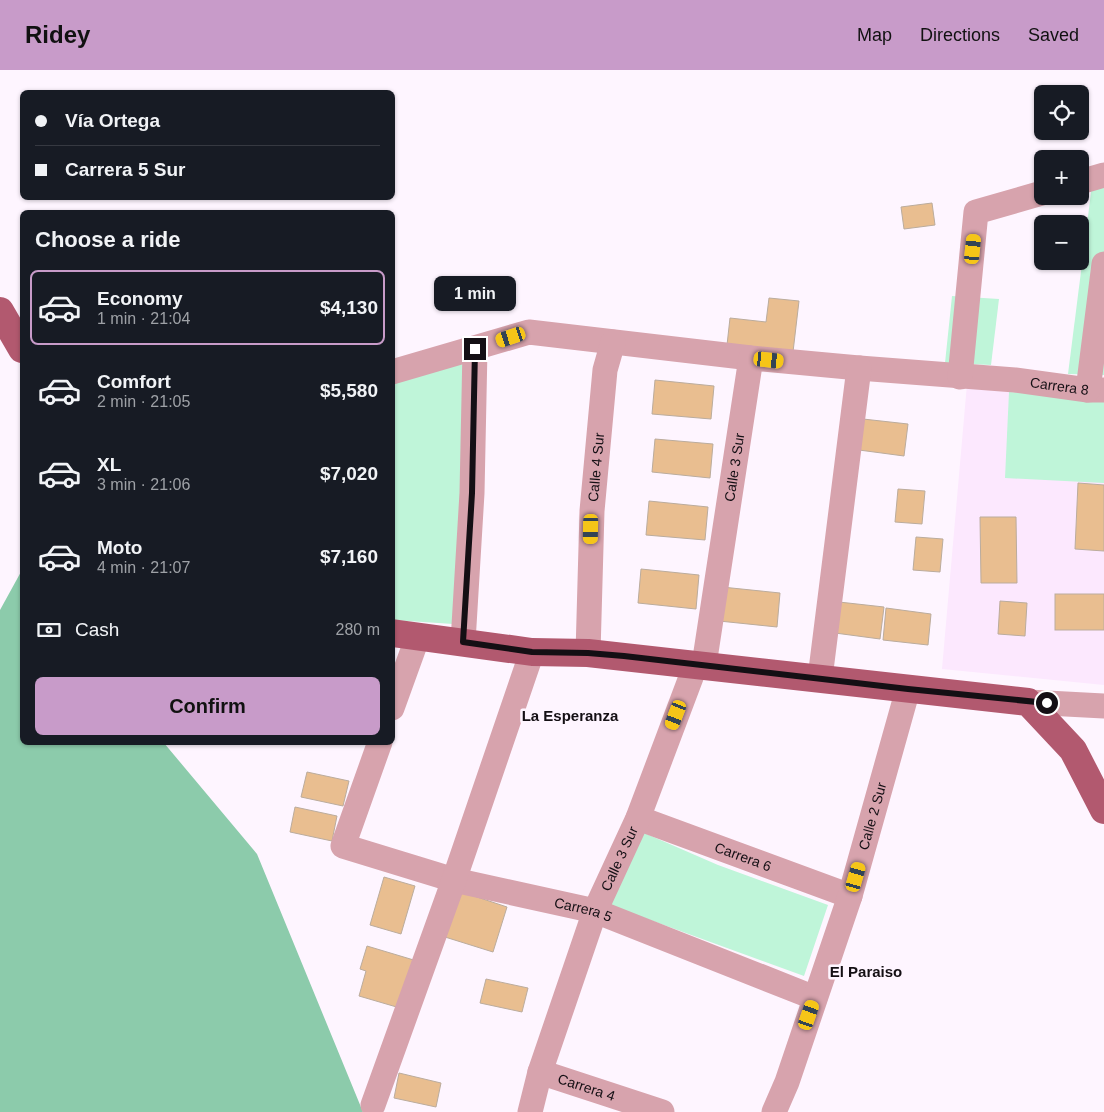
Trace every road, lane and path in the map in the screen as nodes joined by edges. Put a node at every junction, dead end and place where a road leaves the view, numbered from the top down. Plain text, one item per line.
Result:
1 (1104, 175) edge
2 (1089, 179) edge
3 (1034, 195) edge
4 (1104, 264) edge
5 (0, 311) edge
6 (613, 342) junction
7 (20, 346) edge
8 (475, 349) junction
9 (751, 358) junction
10 (859, 368) junction
11 (395, 371) edge
12 (960, 377) junction
13 (1096, 390) edge
14 (406, 634) edge
15 (463, 642) junction
16 (532, 652) junction
17 (588, 653) junction
18 (700, 664) junction
19 (820, 678) junction
20 (908, 689) junction
21 (395, 692) edge
22 (1028, 702) junction
23 (1104, 706) edge
24 (379, 745) edge
25 (1104, 810) edge
26 (638, 818) junction
27 (454, 880) junction
28 (850, 896) junction
29 (595, 911) junction
30 (815, 998) junction
31 (540, 1072) junction
32 (373, 1105) dead end
33 (530, 1112) edge
34 (662, 1112) edge
35 (774, 1112) edge

1 - 2 street
3 - 12 street
4 - 13 street
5 - 7 main road
6 - 8 street, Carrera 8
6 - 9 street, Carrera 8
6 - 17 street, Calle 4 Sur
8 - 11 street, Carrera 8
8 - 15 street
9 - 10 street, Carrera 8
9 - 18 street, Calle 3 Sur
10 - 12 street, Carrera 8
10 - 19 street
12 - 13 street, Carrera 8
14 - 15 main road
14 - 21 street
15 - 16 main road
16 - 17 main road
16 - 27 street
17 - 18 main road
18 - 19 main road
18 - 26 street, Calle 3 Sur
19 - 20 main road
20 - 22 main road
20 - 28 street, Calle 2 Sur
22 - 23 street
22 - 25 main road
24 - 27 street, Carrera 5
26 - 28 street, Carrera 6
26 - 29 street, Calle 3 Sur
27 - 29 street, Carrera 5
27 - 32 street
28 - 30 street, Calle 2 Sur
29 - 30 street, Carrera 5
29 - 31 street, Calle 3 Sur
30 - 35 street, Calle 2 Sur
31 - 33 street, Calle 3 Sur
31 - 34 street, Carrera 4

